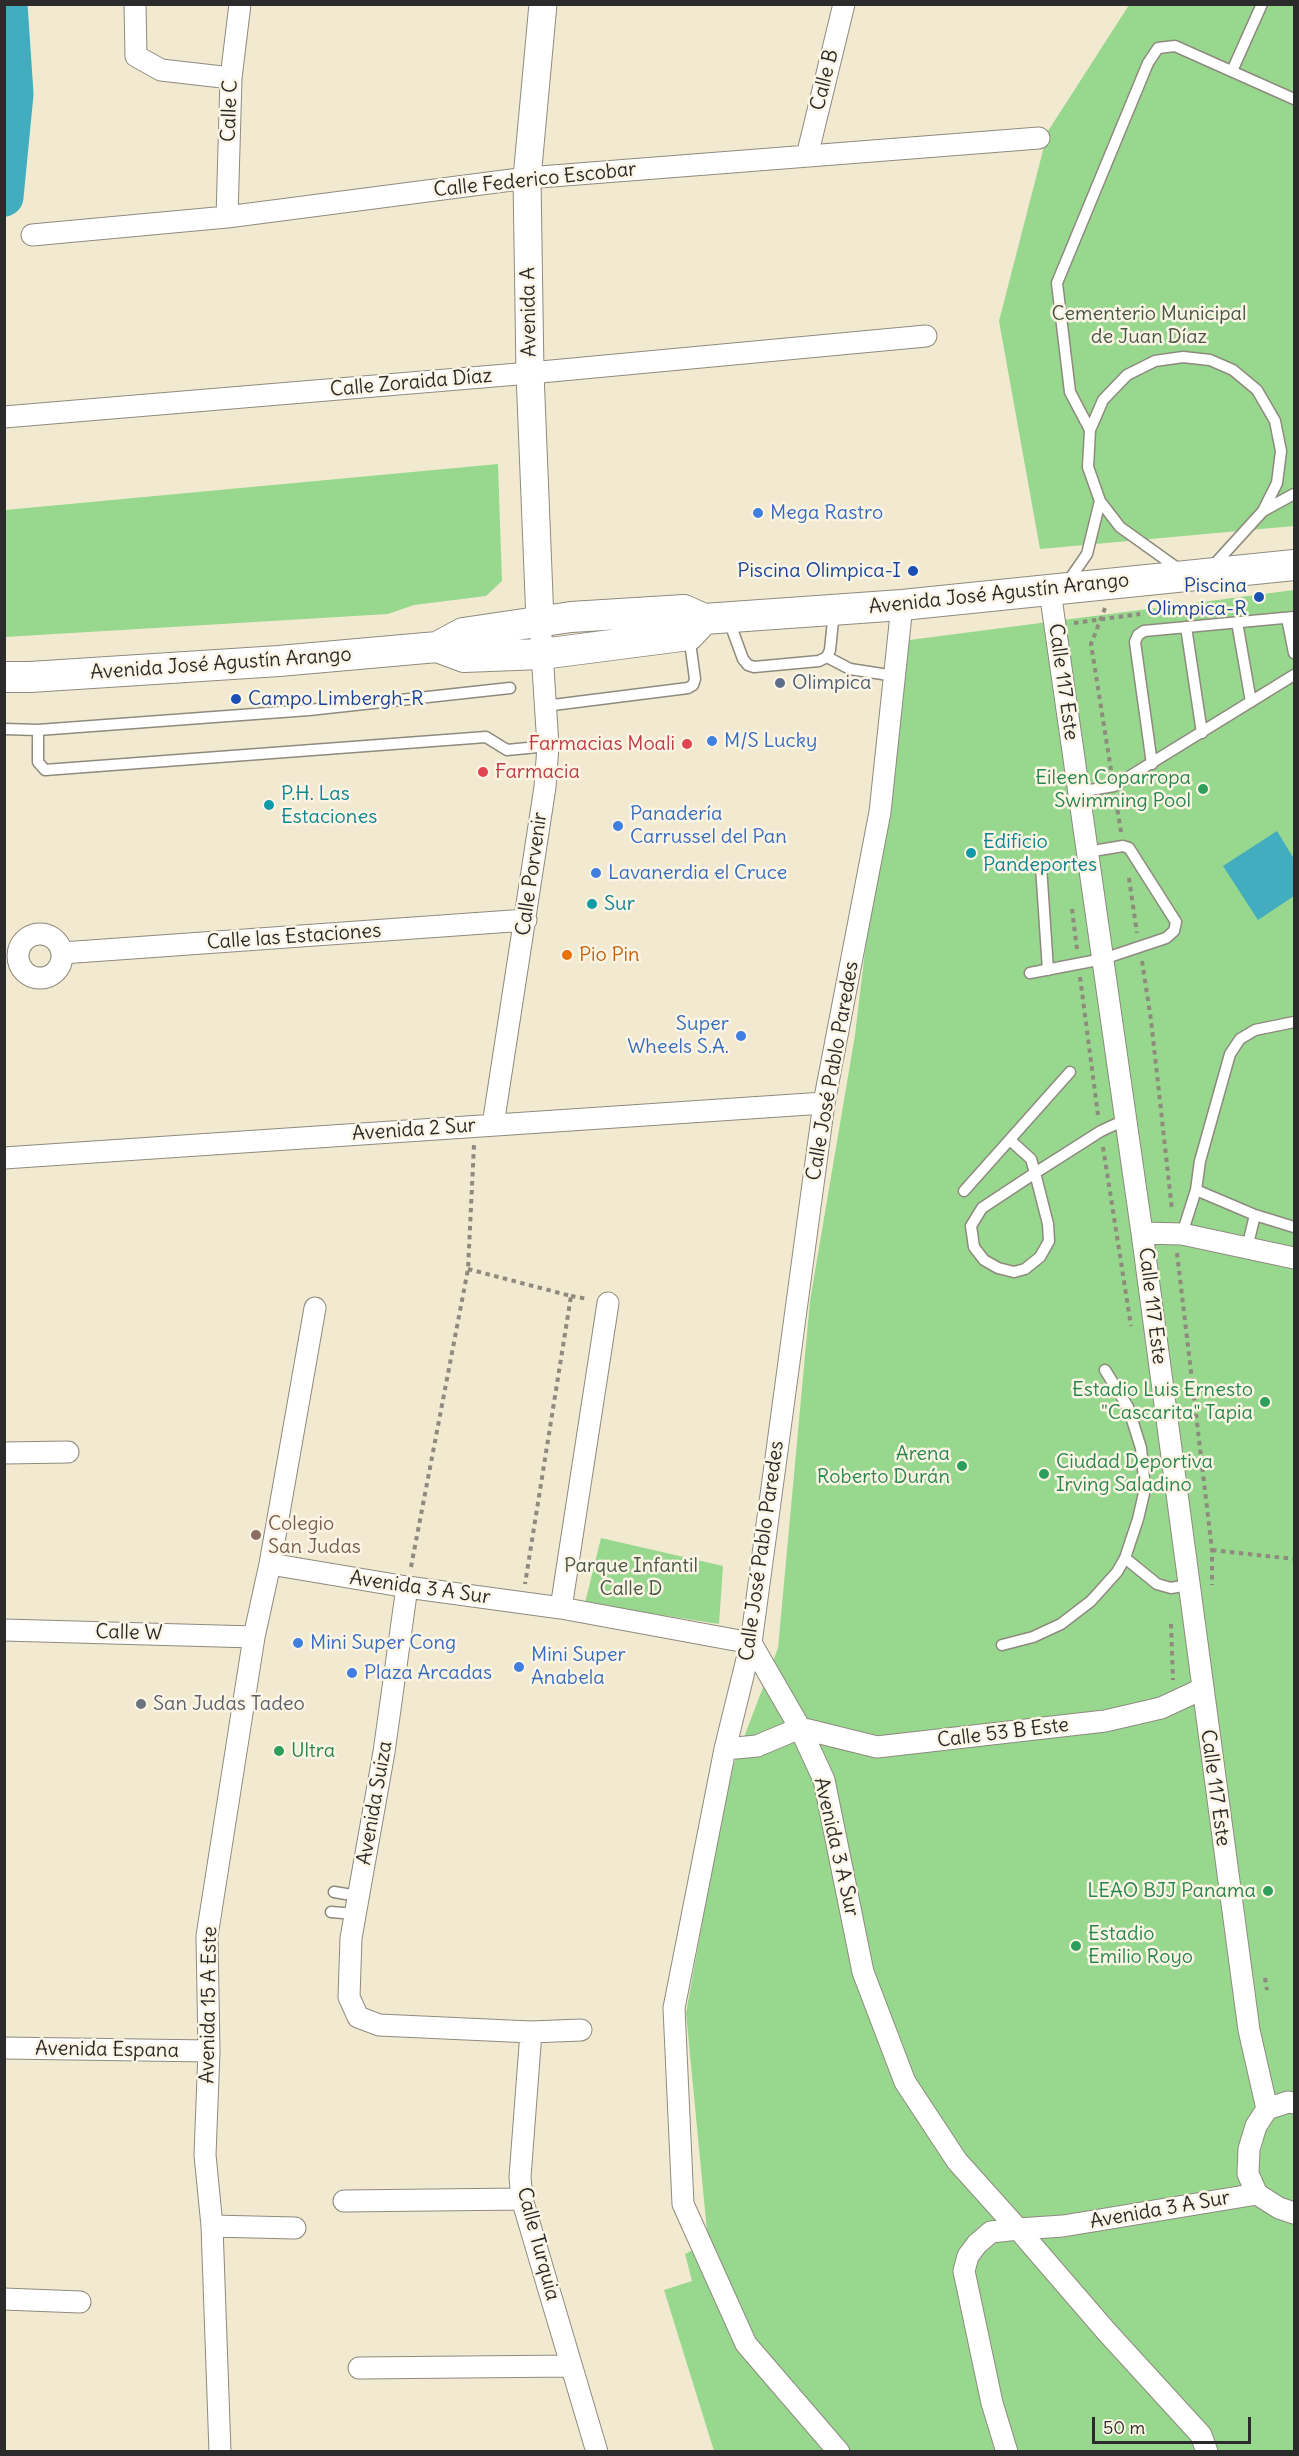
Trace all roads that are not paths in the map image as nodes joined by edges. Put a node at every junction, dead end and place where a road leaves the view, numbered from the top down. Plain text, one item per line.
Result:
1 (135, 4) edge
2 (240, 4) edge
3 (543, 4) edge
4 (844, 4) edge
5 (1262, 4) edge
6 (1232, 71) junction
7 (231, 78) junction
8 (1294, 99) edge
9 (1039, 138) dead end
10 (807, 156) junction
11 (527, 178) junction
12 (227, 217) junction
13 (32, 235) dead end
14 (926, 336) dead end
15 (530, 373) junction
16 (4, 417) edge
17 (1090, 430) junction
18 (1294, 494) edge
19 (1100, 501) junction
20 (1263, 511) junction
21 (1294, 564) edge
22 (1197, 575) junction
23 (1057, 590) junction
24 (902, 605) junction
25 (834, 609) junction
26 (1291, 618) edge
27 (540, 621) junction
28 (1237, 622) junction
29 (707, 624) junction
30 (1186, 627) junction
31 (437, 647) junction
32 (542, 654) junction
33 (1294, 654) edge
34 (827, 657) junction
35 (1294, 675) edge
36 (895, 676) junction
37 (4, 677) edge
38 (510, 688) dead end
39 (1251, 702) junction
40 (545, 706) junction
41 (4, 729) edge
42 (38, 730) junction
43 (1203, 733) junction
44 (548, 746) junction
45 (1152, 764) junction
46 (1078, 792) junction
47 (1087, 852) junction
48 (1041, 866) dead end
49 (526, 920) junction
50 (62, 953) dead end
51 (1103, 959) junction
52 (1048, 970) junction
53 (1030, 973) dead end
54 (1294, 1022) edge
55 (1070, 1072) dead end
56 (824, 1103) junction
57 (1126, 1119) junction
58 (493, 1125) junction
59 (1010, 1140) junction
60 (4, 1158) edge
61 (1035, 1173) junction
62 (1196, 1190) junction
63 (964, 1191) dead end
64 (1255, 1215) junction
65 (1294, 1227) edge
66 (1143, 1233) junction
67 (1178, 1234) junction
68 (1247, 1248) junction
69 (1294, 1258) edge
70 (608, 1303) dead end
71 (315, 1308) dead end
72 (1105, 1370) dead end
73 (68, 1452) dead end
74 (4, 1453) edge
75 (1125, 1558) junction
76 (270, 1564) junction
77 (1188, 1585) junction
78 (407, 1587) junction
79 (561, 1608) junction
80 (4, 1630) edge
81 (254, 1637) junction
82 (751, 1643) junction
83 (1002, 1645) dead end
84 (1202, 1689) junction
85 (800, 1728) junction
86 (725, 1749) junction
87 (334, 1892) dead end
88 (357, 1905) junction
89 (331, 1912) dead end
90 (581, 2030) dead end
91 (531, 2032) junction
92 (4, 2048) edge
93 (209, 2051) junction
94 (1294, 2103) edge
95 (1267, 2109) junction
96 (1257, 2194) junction
97 (522, 2199) junction
98 (344, 2200) dead end
99 (1294, 2213) edge
100 (212, 2226) junction
101 (295, 2228) dead end
102 (1018, 2229) junction
103 (4, 2299) edge
104 (80, 2302) dead end
105 (571, 2366) junction
106 (359, 2368) dead end
107 (220, 2451) edge
108 (597, 2451) edge
109 (839, 2451) edge
110 (1007, 2451) edge
111 (1207, 2451) edge

1 - 7 street
2 - 7 street, Calle C
3 - 11 street, Avenida A
4 - 10 street, Calle B
5 - 6 lane
6 - 8 lane
6 - 17 lane
7 - 12 street, Calle C
9 - 10 street, Calle Federico Escobar
10 - 11 street, Calle Federico Escobar
11 - 12 street, Calle Federico Escobar
11 - 15 street, Avenida A
12 - 13 street, Calle Federico Escobar
14 - 15 street, Calle Zoraida Díaz
15 - 16 street, Calle Zoraida Díaz
15 - 27 street, Avenida A
17 - 19 lane
17 - 20 lane
18 - 20 lane
19 - 22 lane
19 - 23 lane
20 - 22 lane
21 - 22 main road, Avenida José Agustín Arango
22 - 23 main road, Avenida José Agustín Arango
23 - 24 main road, Avenida José Agustín Arango
23 - 46 street, Calle 117 Este
24 - 25 main road, Avenida José Agustín Arango
24 - 36 street, Calle José Pablo Paredes
25 - 29 main road, Avenida José Agustín Arango
25 - 34 lane
26 - 28 lane
26 - 33 lane
27 - 29 main road, Avenida José Agustín Arango
27 - 31 main road, Avenida José Agustín Arango
27 - 32 street, Calle Porvenir
28 - 30 lane
28 - 39 lane
29 - 32 main road, Avenida José Agustín Arango
29 - 34 lane
29 - 40 lane
30 - 43 lane
30 - 45 lane
31 - 32 main road, Avenida José Agustín Arango
31 - 37 main road, Avenida José Agustín Arango
32 - 40 street, Calle Porvenir
34 - 36 lane
35 - 39 lane
36 - 56 street, Calle José Pablo Paredes
38 - 42 lane
39 - 43 lane
40 - 44 street, Calle Porvenir
41 - 42 lane
42 - 44 lane
43 - 45 lane
44 - 49 street, Calle Porvenir
45 - 46 lane
46 - 47 street, Calle 117 Este
47 - 51 street, Calle 117 Este
47 - 51 lane
48 - 52 lane
49 - 50 street, Calle las Estaciones
49 - 58 street, Calle Porvenir
51 - 52 lane
51 - 57 street, Calle 117 Este
52 - 53 lane
54 - 62 lane
55 - 59 lane
56 - 58 street, Avenida 2 Sur
56 - 82 street, Calle José Pablo Paredes
57 - 61 lane
57 - 66 street, Calle 117 Este
58 - 60 street, Avenida 2 Sur
59 - 61 lane
59 - 63 lane
61 - 61 lane
62 - 64 lane
62 - 67 lane
64 - 65 lane
64 - 68 lane
66 - 67 street
66 - 77 street, Calle 117 Este
67 - 68 street
68 - 69 street
70 - 79 street
71 - 76 street, Avenida 15 A Este
72 - 75 lane
73 - 74 street
75 - 77 lane
75 - 83 lane
76 - 78 street, Avenida 3 A Sur
76 - 81 street, Avenida 15 A Este
77 - 84 street, Calle 117 Este
78 - 79 street, Avenida 3 A Sur
78 - 88 street, Avenida Suiza
79 - 82 street, Avenida 3 A Sur
80 - 81 street, Calle W
81 - 93 street, Avenida 15 A Este
82 - 85 street, Avenida 3 A Sur
82 - 86 street, Calle José Pablo Paredes
84 - 85 street, Calle 53 B Este
84 - 95 street, Calle 117 Este
85 - 86 street
85 - 102 street, Avenida 3 A Sur
86 - 109 street, Calle José Pablo Paredes
87 - 88 lane
88 - 89 lane
88 - 91 street, Avenida Suiza
90 - 91 street
91 - 97 street, Calle Turquia
92 - 93 street, Avenida Espana
93 - 100 street, Avenida 15 A Este
94 - 95 street
95 - 96 street
96 - 99 street
96 - 102 street, Avenida 3 A Sur
97 - 98 street
97 - 105 street, Calle Turquia
100 - 101 street
100 - 107 street, Avenida 15 A Este
102 - 110 street
102 - 111 street
103 - 104 street
105 - 106 street
105 - 108 street, Calle Turquia

